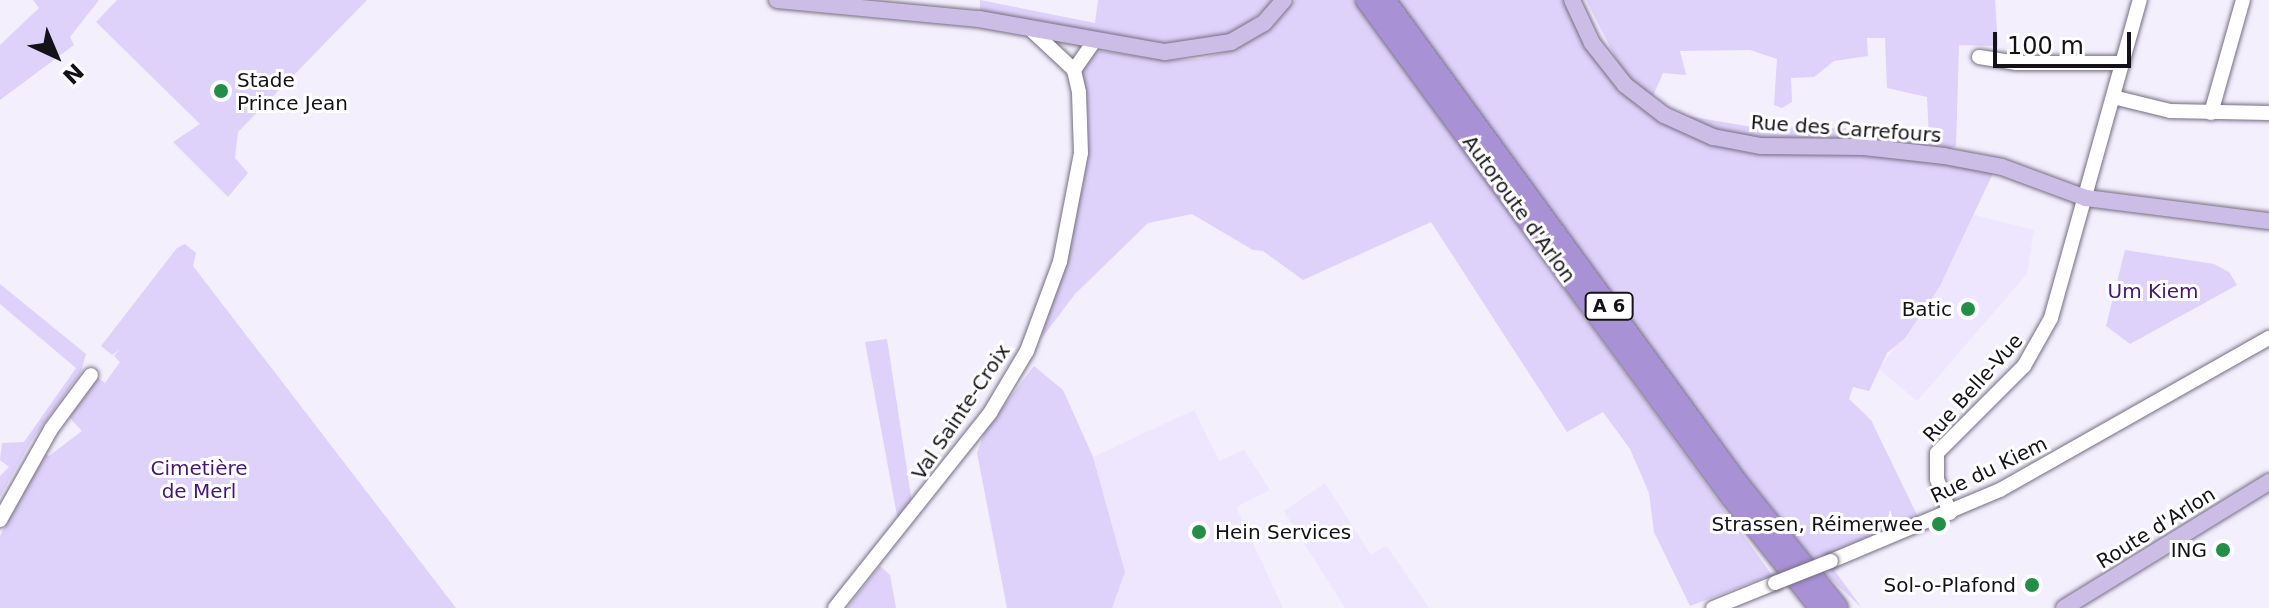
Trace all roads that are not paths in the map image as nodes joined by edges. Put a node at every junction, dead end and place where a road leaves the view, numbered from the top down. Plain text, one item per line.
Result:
1 (777, 0) edge
2 (1284, 0) edge
3 (1366, 0) edge
4 (1385, 0) edge
5 (1572, 0) edge
6 (2140, 0) edge
7 (2243, 0) edge
8 (1028, 26) junction
9 (1095, 40) junction
10 (1979, 57) dead end
11 (2123, 63) junction
12 (1074, 70) junction
13 (2113, 97) junction
14 (2211, 113) junction
15 (2269, 113) edge
16 (2086, 198) junction
17 (2269, 221) edge
18 (2269, 338) edge
19 (91, 375) dead end
20 (2269, 482) edge
21 (1950, 513) junction
22 (0, 520) edge
23 (835, 608) edge
24 (1713, 608) edge
25 (1820, 608) edge
26 (1838, 608) edge
27 (2064, 608) edge

1 - 8 main road
2 - 9 main road
3 - 25 highway, Autoroute d'Arlon / A 6
4 - 26 highway, Autoroute d'Arlon / A 6
5 - 16 main road, Rue des Carrefours
6 - 11 street
7 - 14 street
8 - 9 main road
8 - 12 street
9 - 12 street
10 - 11 street
11 - 13 street
12 - 23 street, Val Sainte-Croix
13 - 14 street
13 - 16 street
14 - 15 street
16 - 17 main road, Rue des Carrefours
16 - 21 street, Rue Belle-Vue
18 - 21 street, Rue du Kiem
19 - 22 street
20 - 27 main road, Route d'Arlon
21 - 24 street, Rue du Kiem, bridge

